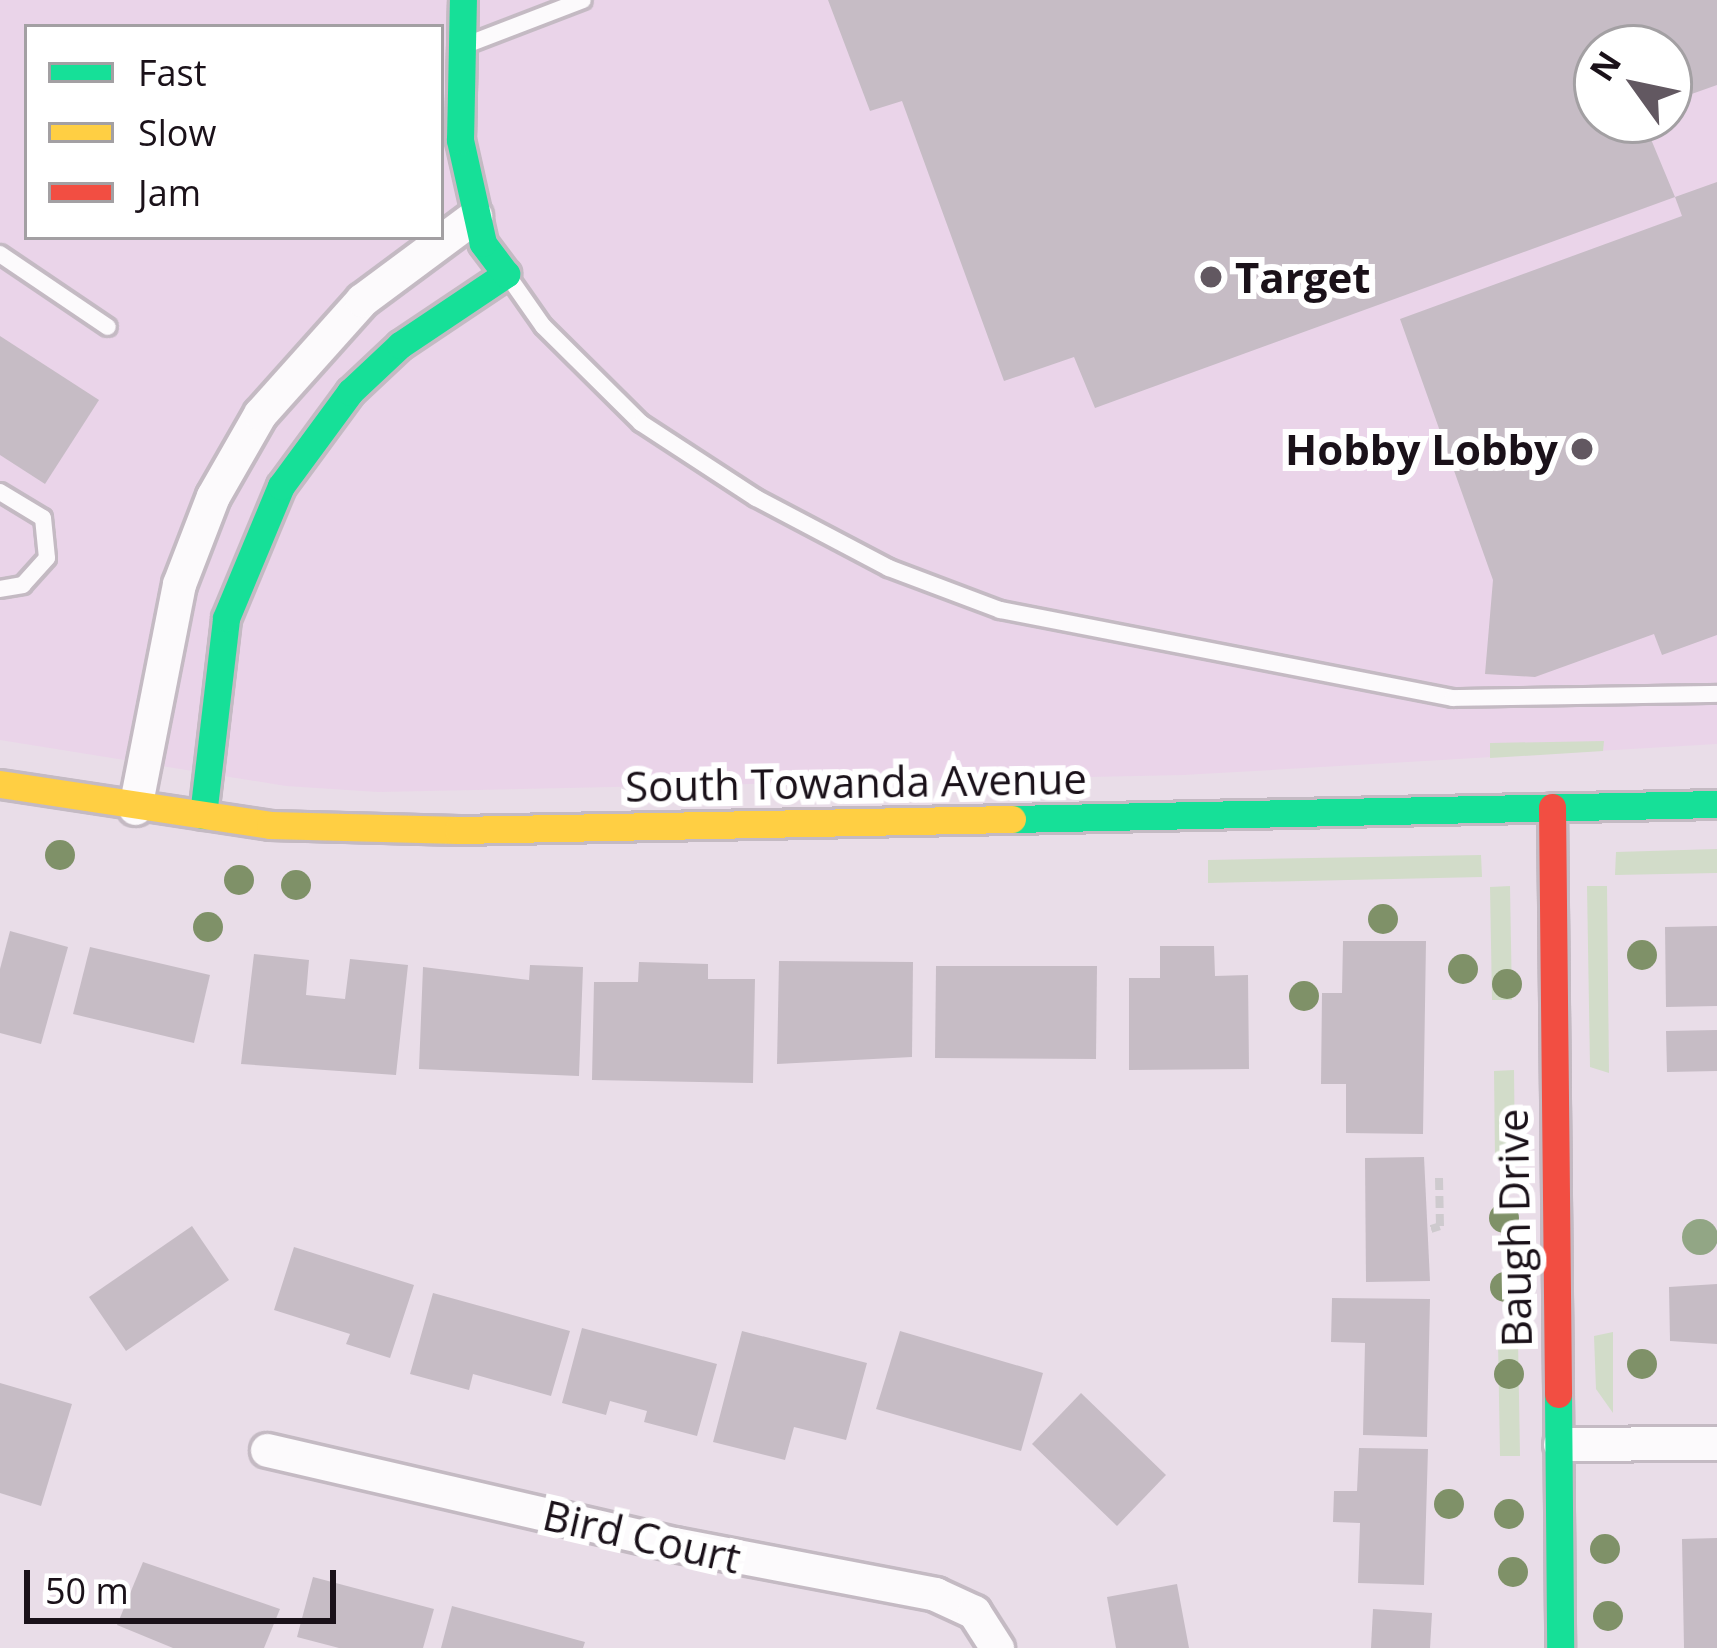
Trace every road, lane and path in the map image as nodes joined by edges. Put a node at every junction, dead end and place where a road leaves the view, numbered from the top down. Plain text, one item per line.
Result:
1 (463, 0) edge
2 (583, 0) edge
3 (459, 48) junction
4 (475, 216) junction
5 (444, 239) edge
6 (443, 240) edge
7 (0, 254) edge
8 (506, 274) junction
9 (108, 327) dead end
10 (0, 492) edge
11 (0, 590) edge
12 (1717, 694) edge
13 (0, 784) edge
14 (1717, 804) edge
15 (1552, 807) junction
16 (135, 808) junction
17 (202, 815) junction
18 (1439, 1177) dead end
19 (1431, 1229) dead end
20 (1717, 1443) edge
21 (1560, 1444) junction
22 (267, 1450) dead end
23 (997, 1648) edge
24 (1560, 1648) edge

1 - 3 street
2 - 3 lane
3 - 4 street
4 - 5 street
4 - 8 street
6 - 16 street
7 - 9 lane
8 - 12 lane
8 - 17 street
10 - 11 lane
13 - 16 street, South Towanda Avenue
14 - 15 street, South Towanda Avenue
15 - 17 street, South Towanda Avenue
15 - 21 street, Baugh Drive
16 - 17 street, South Towanda Avenue
18 - 19 path
20 - 21 street
21 - 24 street, Baugh Drive
22 - 23 street, Bird Court

